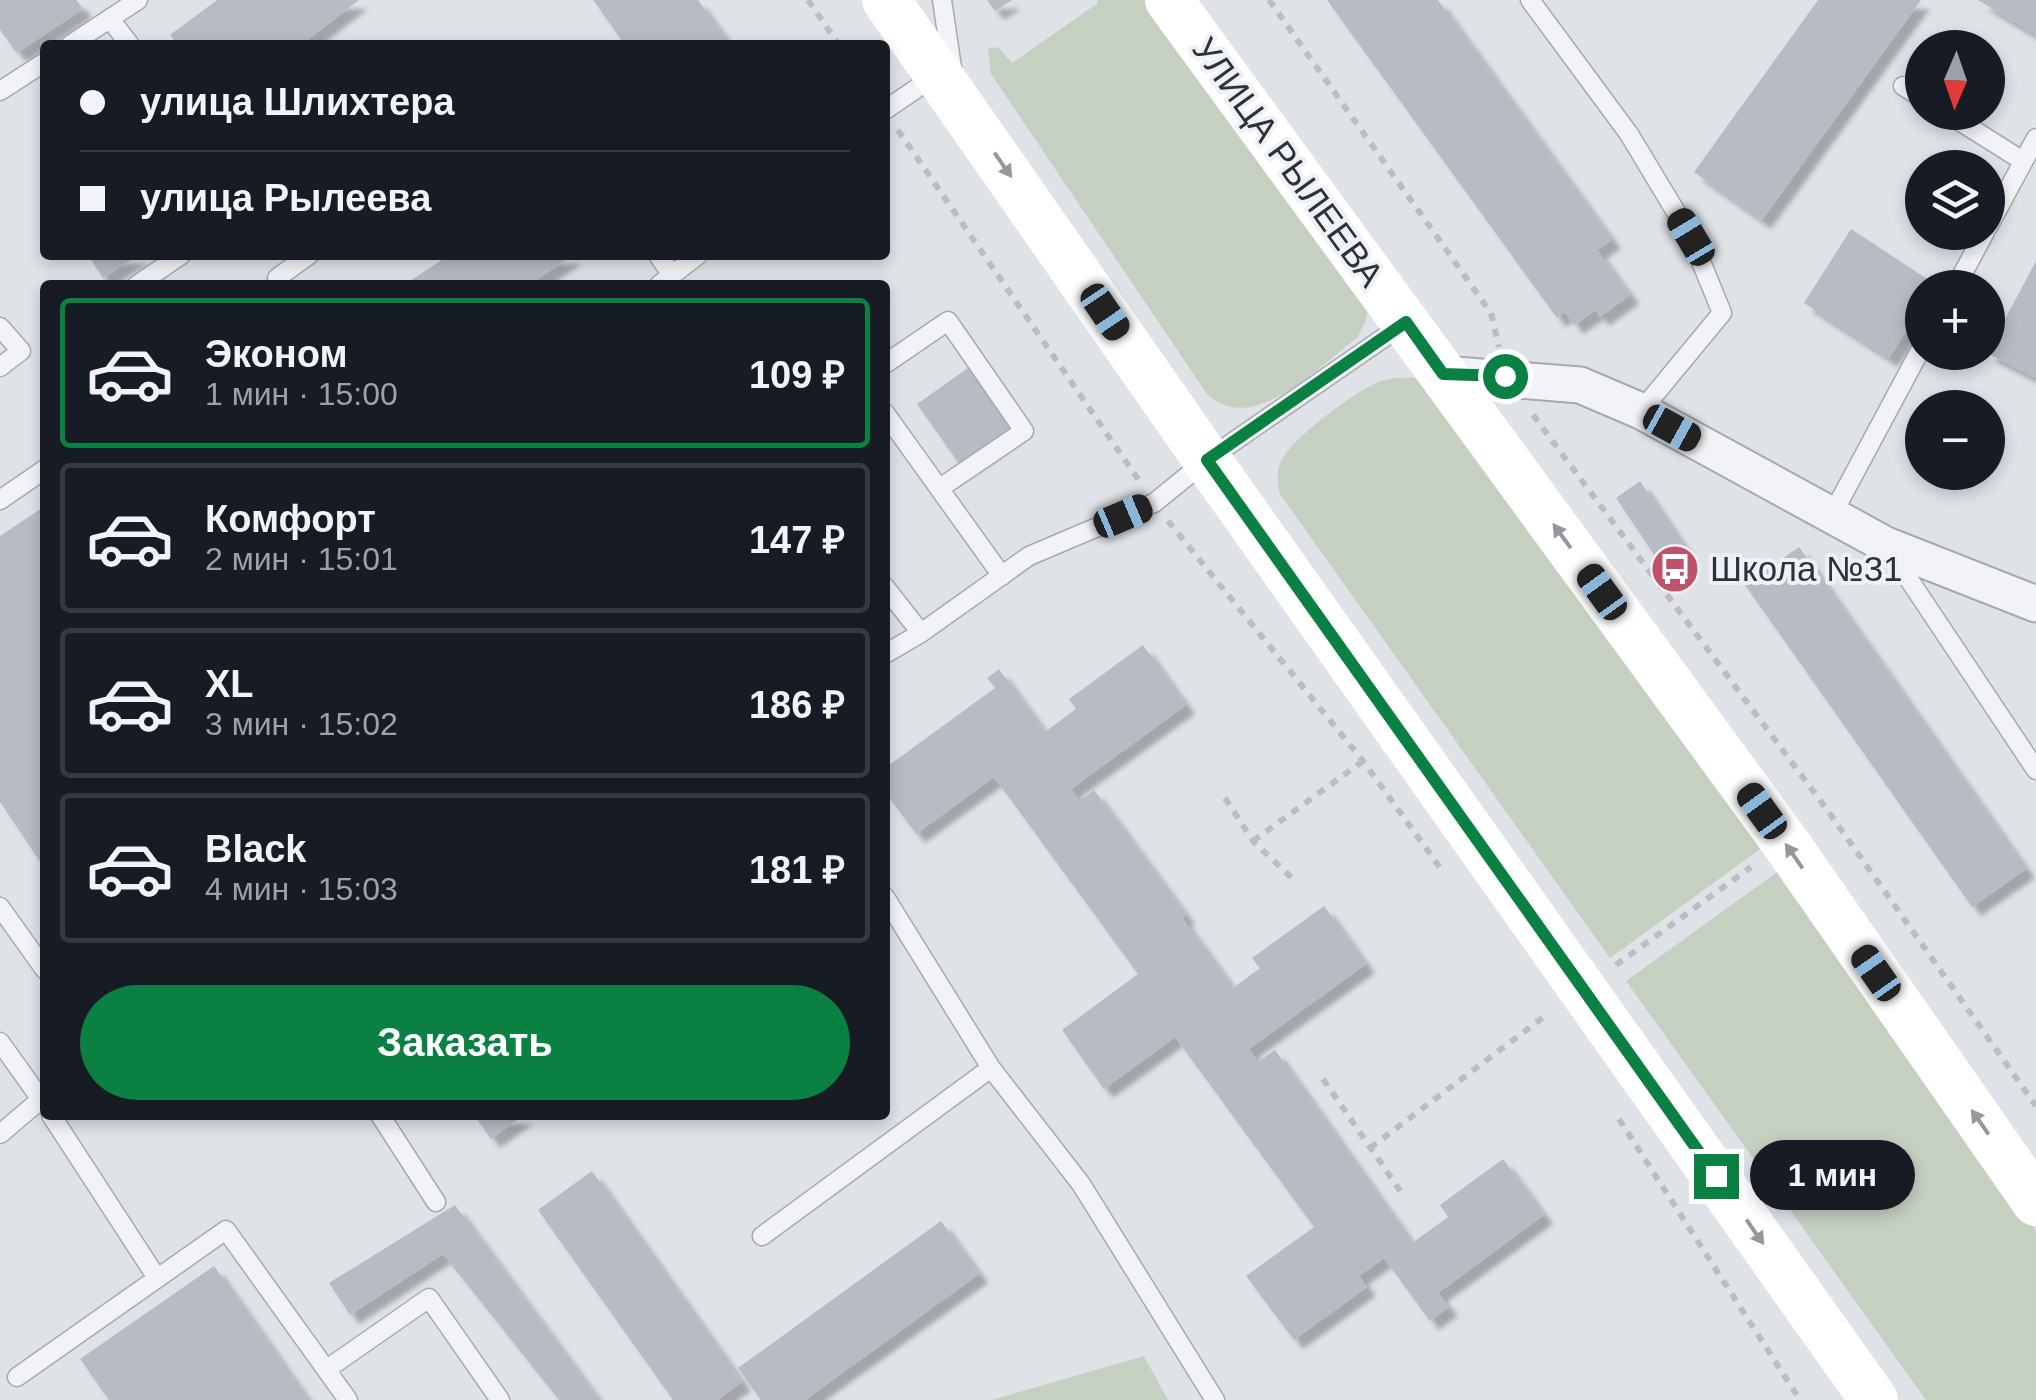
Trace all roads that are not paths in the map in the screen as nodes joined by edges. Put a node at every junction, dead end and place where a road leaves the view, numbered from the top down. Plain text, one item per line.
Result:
1 (138, 0) edge
2 (886, 0) edge
3 (942, 0) edge
4 (1169, 0) edge
5 (1530, 0) edge
6 (110, 19) junction
7 (78, 40) edge
8 (126, 40) edge
9 (40, 65) edge
10 (948, 86) junction
11 (1902, 86) dead end
12 (1905, 88) edge
13 (0, 92) edge
14 (890, 108) edge
15 (1973, 130) edge
16 (2036, 138) edge
17 (2023, 162) junction
18 (2005, 195) edge
19 (173, 260) edge
20 (301, 260) edge
21 (692, 260) edge
22 (145, 280) edge
23 (278, 280) edge
24 (666, 280) edge
25 (1406, 322) junction
26 (0, 328) edge
27 (890, 361) edge
28 (0, 367) edge
29 (1910, 370) edge
30 (1443, 374) junction
31 (1641, 411) junction
32 (890, 420) edge
33 (1207, 460) junction
34 (40, 472) edge
35 (940, 488) junction
36 (0, 500) edge
37 (1832, 515) junction
38 (1886, 544) junction
39 (1002, 576) junction
40 (890, 593) edge
41 (2036, 604) edge
42 (921, 633) junction
43 (890, 651) edge
44 (2036, 770) edge
45 (890, 906) edge
46 (0, 907) edge
47 (40, 963) edge
48 (0, 1042) edge
49 (990, 1068) junction
50 (40, 1096) edge
51 (40, 1108) edge
52 (56, 1120) edge
53 (383, 1120) edge
54 (0, 1134) edge
55 (436, 1202) dead end
56 (2036, 1202) edge
57 (762, 1236) dead end
58 (157, 1278) junction
59 (327, 1369) junction
60 (18, 1376) dead end
61 (1867, 1398) edge
62 (348, 1400) edge
63 (500, 1400) edge
64 (1215, 1400) edge

1 - 6 lane
2 - 10 main road
3 - 10 lane
4 - 25 main road, УЛИЦА РЫЛЕЕВА
5 - 31 lane
6 - 7 lane
6 - 8 lane
9 - 13 lane
10 - 14 lane
10 -> 33 main road
11 - 12 lane
15 - 17 lane
16 - 17 lane
17 - 18 lane
19 - 22 lane
20 - 23 lane
21 - 24 lane
25 - 30 main road, УЛИЦА РЫЛЕЕВА
25 - 33 lane
26 - 28 lane
27 - 35 lane
29 - 37 lane
30 - 31 street
56 -> 30 main road, УЛИЦА РЫЛЕЕВА
31 - 37 street
32 - 35 lane
33 - 39 lane
33 -> 61 main road
34 - 36 lane
35 - 39 lane
37 - 38 street
38 - 41 street
38 - 44 lane
39 - 42 lane
40 - 42 lane
42 - 43 lane
45 - 49 lane
46 - 47 lane
48 - 50 lane
49 - 57 lane
49 - 64 lane
51 - 54 lane
52 - 58 lane
53 - 55 lane
58 - 59 lane
58 - 60 lane
59 - 62 lane
59 - 63 lane

